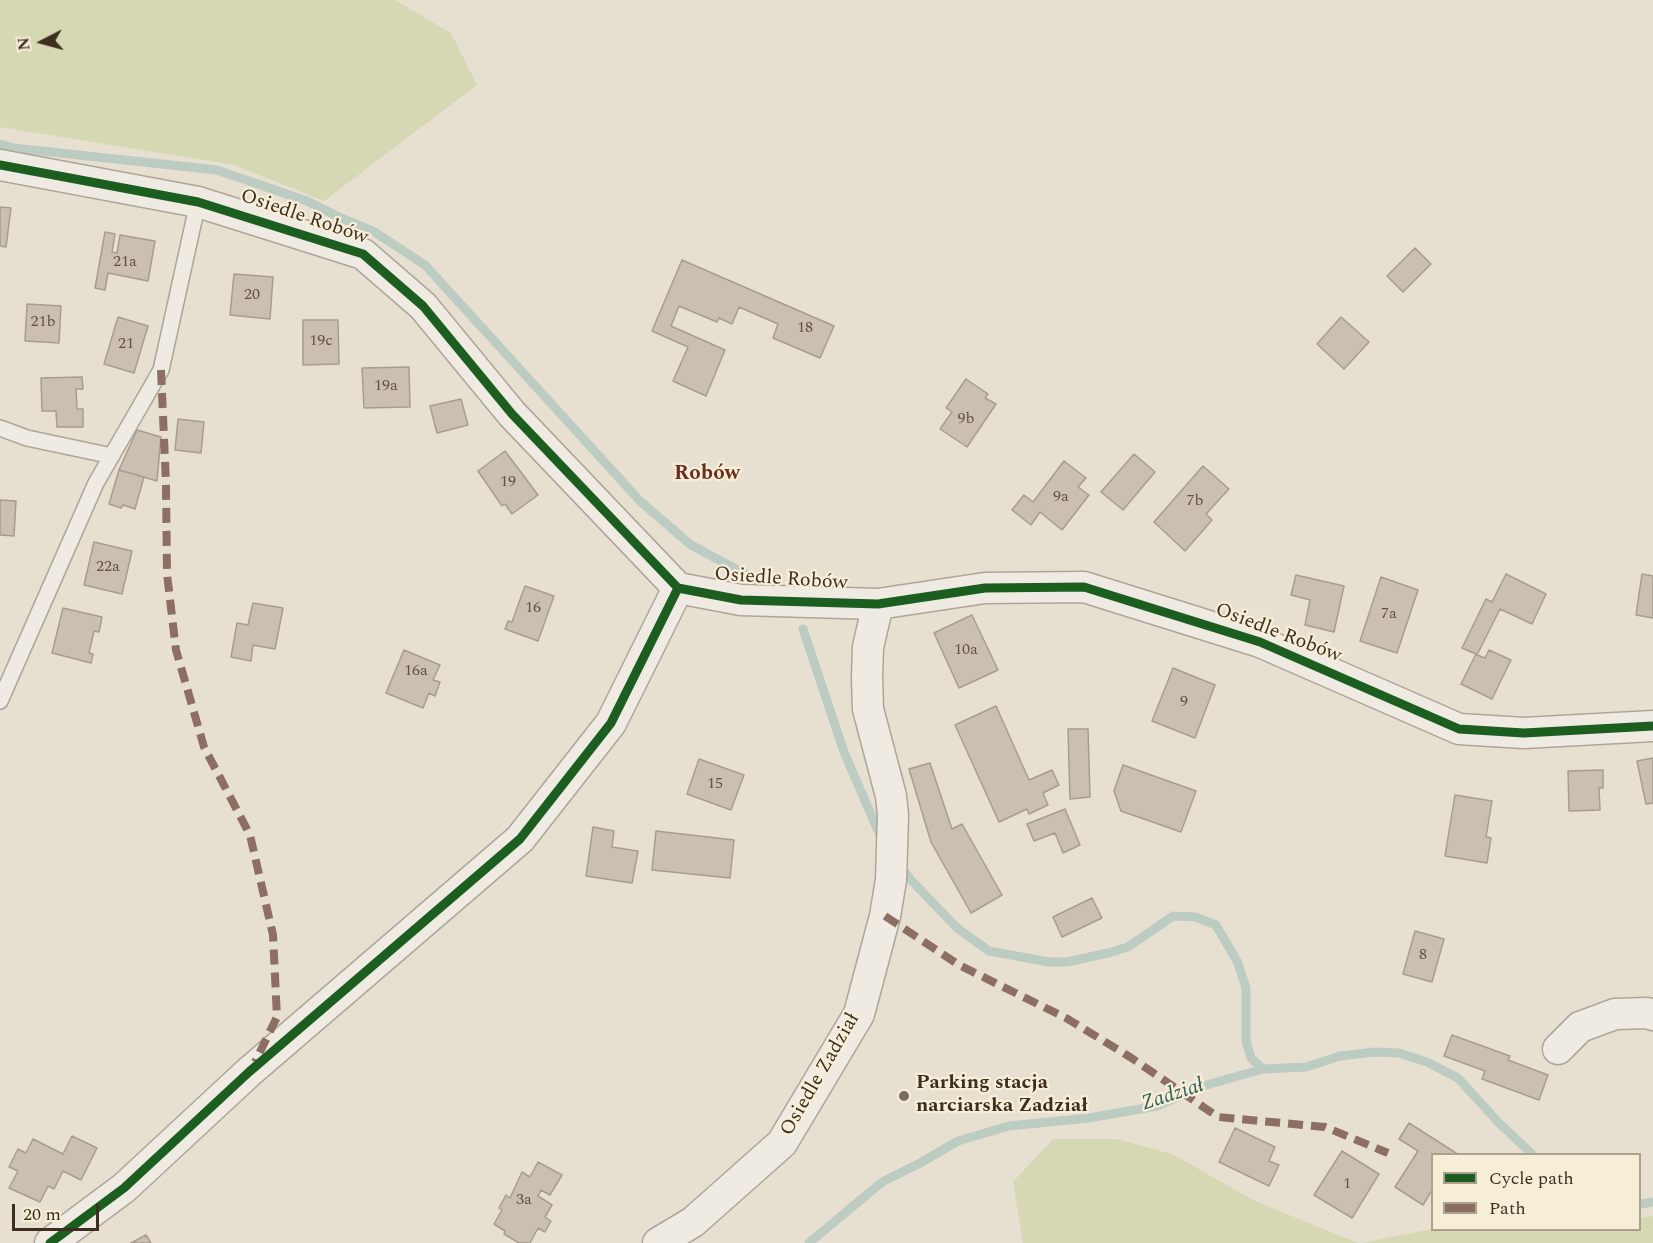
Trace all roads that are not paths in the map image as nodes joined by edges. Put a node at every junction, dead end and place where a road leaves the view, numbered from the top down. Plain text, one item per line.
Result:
1 (0, 165) edge
2 (198, 202) junction
3 (0, 428) edge
4 (112, 456) junction
5 (678, 588) junction
6 (878, 603) junction
7 (0, 701) edge
8 (1653, 726) edge
9 (1653, 1015) edge
10 (1558, 1049) dead end
11 (50, 1243) edge
12 (658, 1243) edge

1 - 2 street, Osiedle Robów
2 - 4 lane
2 - 5 street, Osiedle Robów
3 - 4 lane
4 - 7 lane
5 - 6 street, Osiedle Robów
5 - 11 street
6 - 8 street, Osiedle Robów
6 - 12 street, Osiedle Zadział
9 - 10 street

